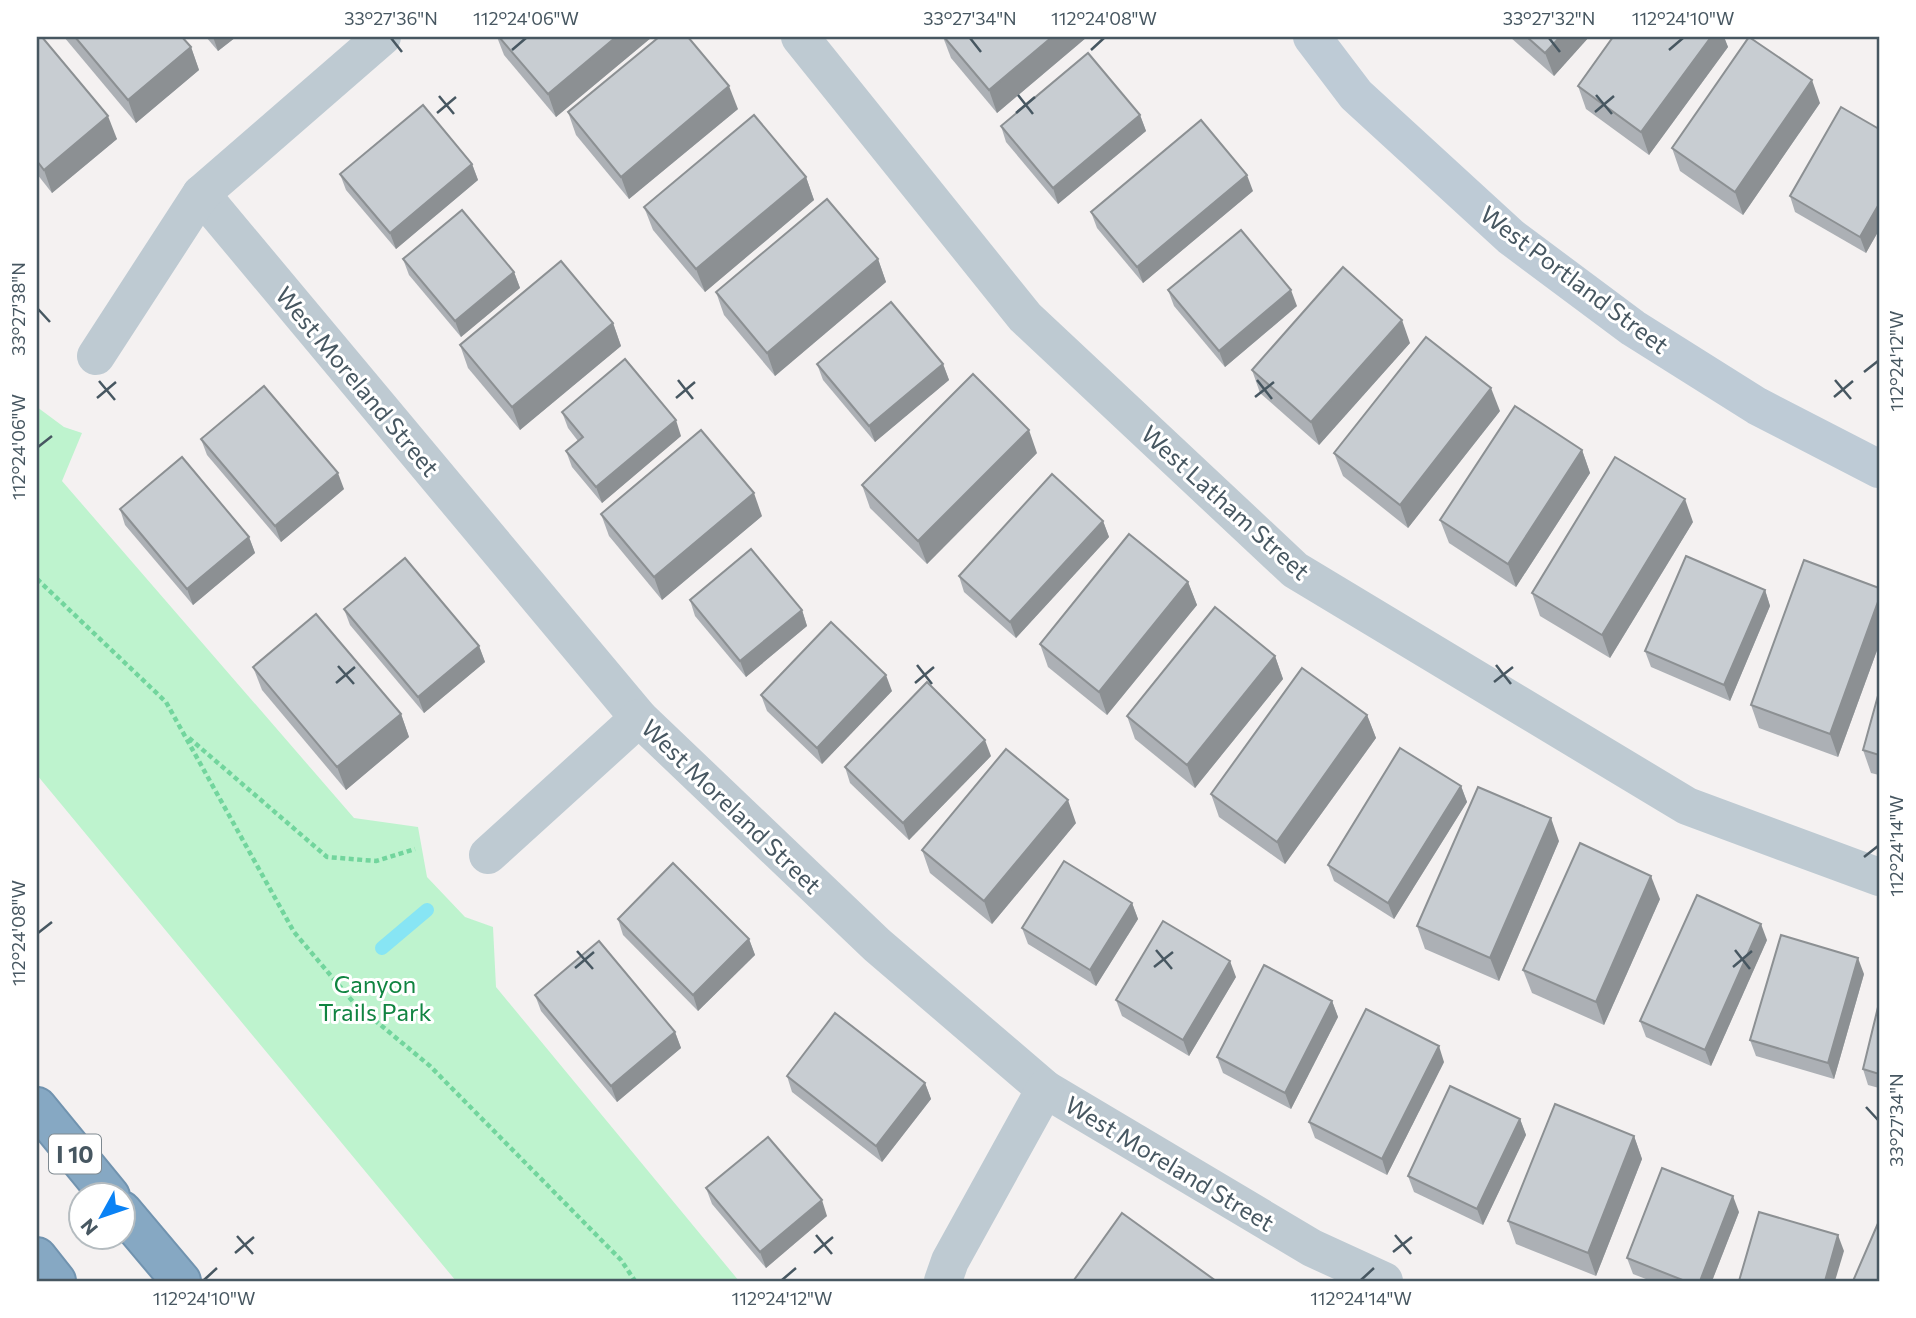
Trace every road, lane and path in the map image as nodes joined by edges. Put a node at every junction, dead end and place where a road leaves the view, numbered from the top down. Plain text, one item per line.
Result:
1 (382, 37) edge
2 (800, 37) edge
3 (1312, 37) edge
4 (201, 194) junction
5 (96, 356) dead end
6 (1879, 469) edge
7 (37, 579) edge
8 (639, 718) junction
9 (184, 734) junction
10 (415, 849) dead end
11 (488, 855) dead end
12 (1879, 877) edge
13 (1045, 1089) junction
14 (37, 1107) edge
15 (99, 1182) edge
16 (136, 1228) edge
17 (37, 1257) edge
18 (56, 1281) edge
19 (181, 1281) edge
20 (635, 1281) edge
21 (943, 1281) edge
22 (1384, 1281) edge

1 - 4 street
2 - 12 street, West Latham Street
3 - 6 street, West Portland Street
4 - 5 street
4 - 8 street, West Moreland Street
7 - 9 path
8 - 11 street
8 - 13 street, West Moreland Street
9 - 10 path
9 - 20 path
13 - 21 street
13 - 22 street, West Moreland Street
14 - 15 highway, I 10
16 - 19 highway
17 - 18 highway

